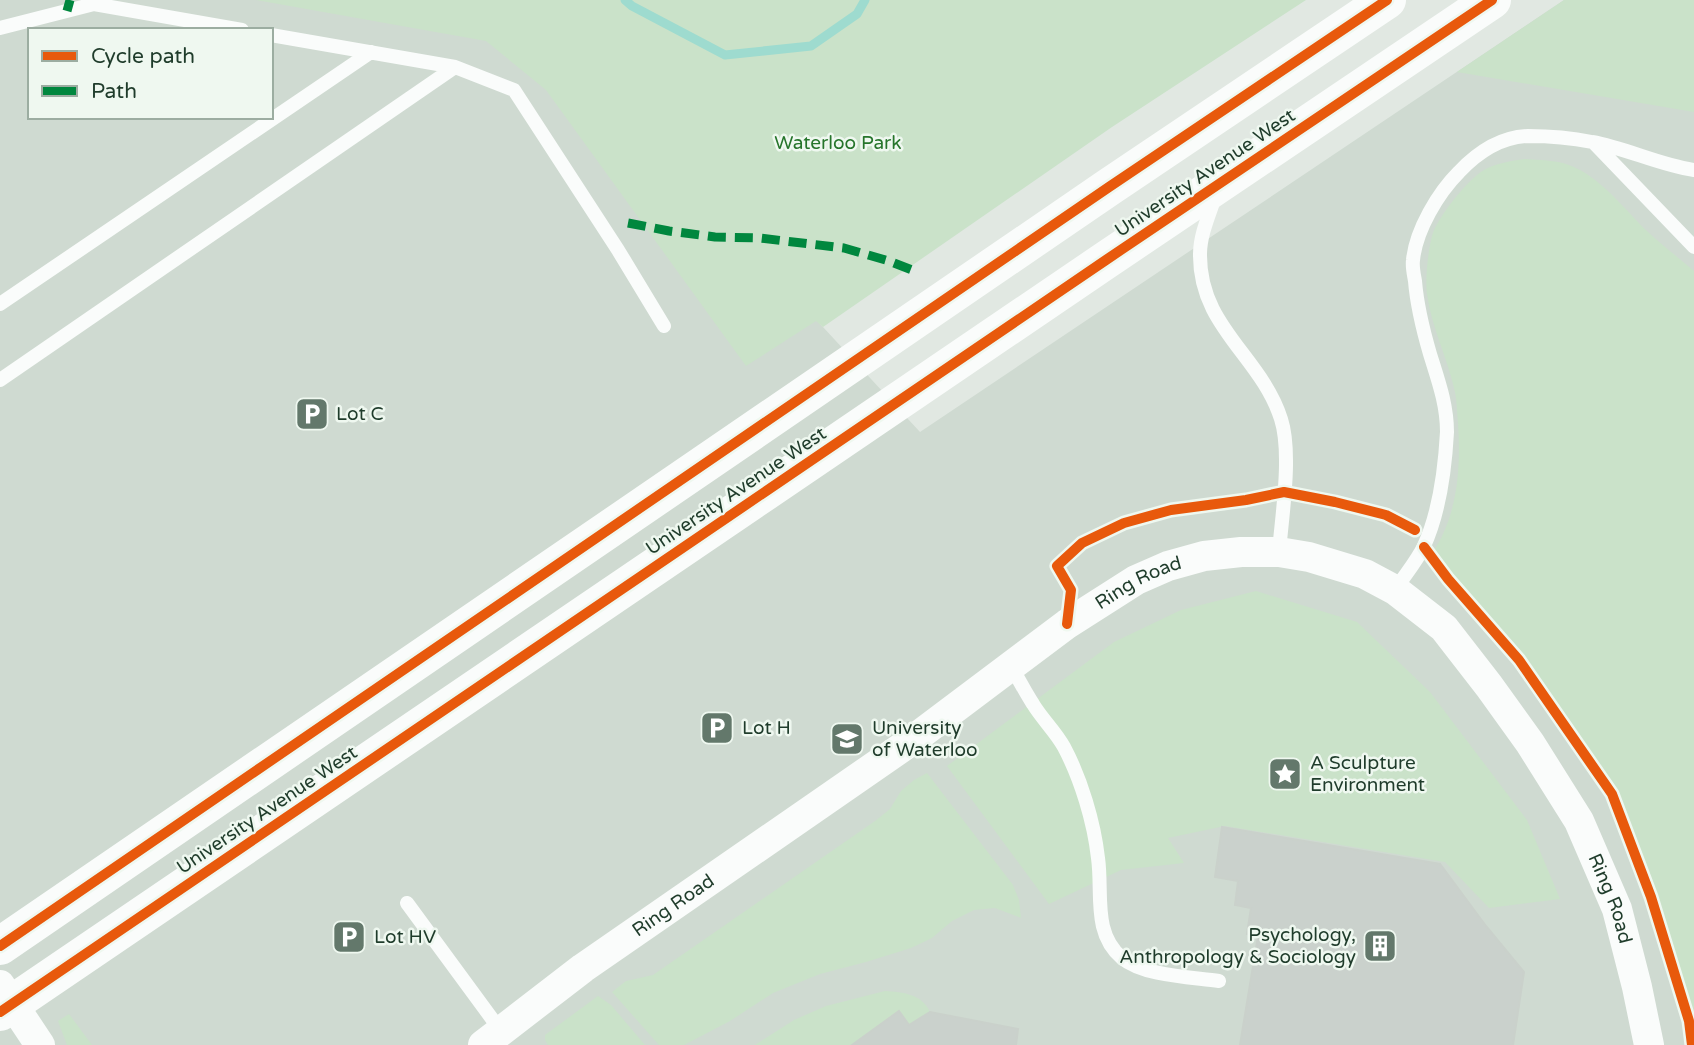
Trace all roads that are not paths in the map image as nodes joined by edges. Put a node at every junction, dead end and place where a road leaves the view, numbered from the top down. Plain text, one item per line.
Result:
1 (1387, 0) edge
2 (1492, 0) edge
3 (231, 28) edge
4 (0, 29) edge
5 (273, 35) edge
6 (371, 52) junction
7 (455, 67) junction
8 (272, 119) edge
9 (273, 119) edge
10 (1593, 142) junction
11 (1694, 170) edge
12 (1219, 185) junction
13 (1694, 247) edge
14 (0, 304) edge
15 (664, 326) dead end
16 (0, 380) edge
17 (1279, 552) junction
18 (1395, 590) junction
19 (1011, 667) junction
20 (407, 903) dead end
21 (0, 946) edge
22 (1219, 981) dead end
23 (4, 1000) edge
24 (492, 1038) edge
25 (40, 1045) edge
26 (1649, 1045) edge

1 - 21 main road, University Avenue West
2 - 12 main road, University Avenue West
3 - 4 lane
5 - 6 lane
6 - 7 lane
6 - 9 lane
7 - 15 lane
7 - 16 lane
8 - 14 lane
10 - 11 lane
10 - 13 lane
10 - 18 lane
12 - 17 lane
12 - 23 main road, University Avenue West
17 - 18 street, Ring Road
17 - 19 street, Ring Road
18 - 26 street, Ring Road
19 - 22 lane
19 - 24 street, Ring Road
20 - 24 lane
23 - 25 street

